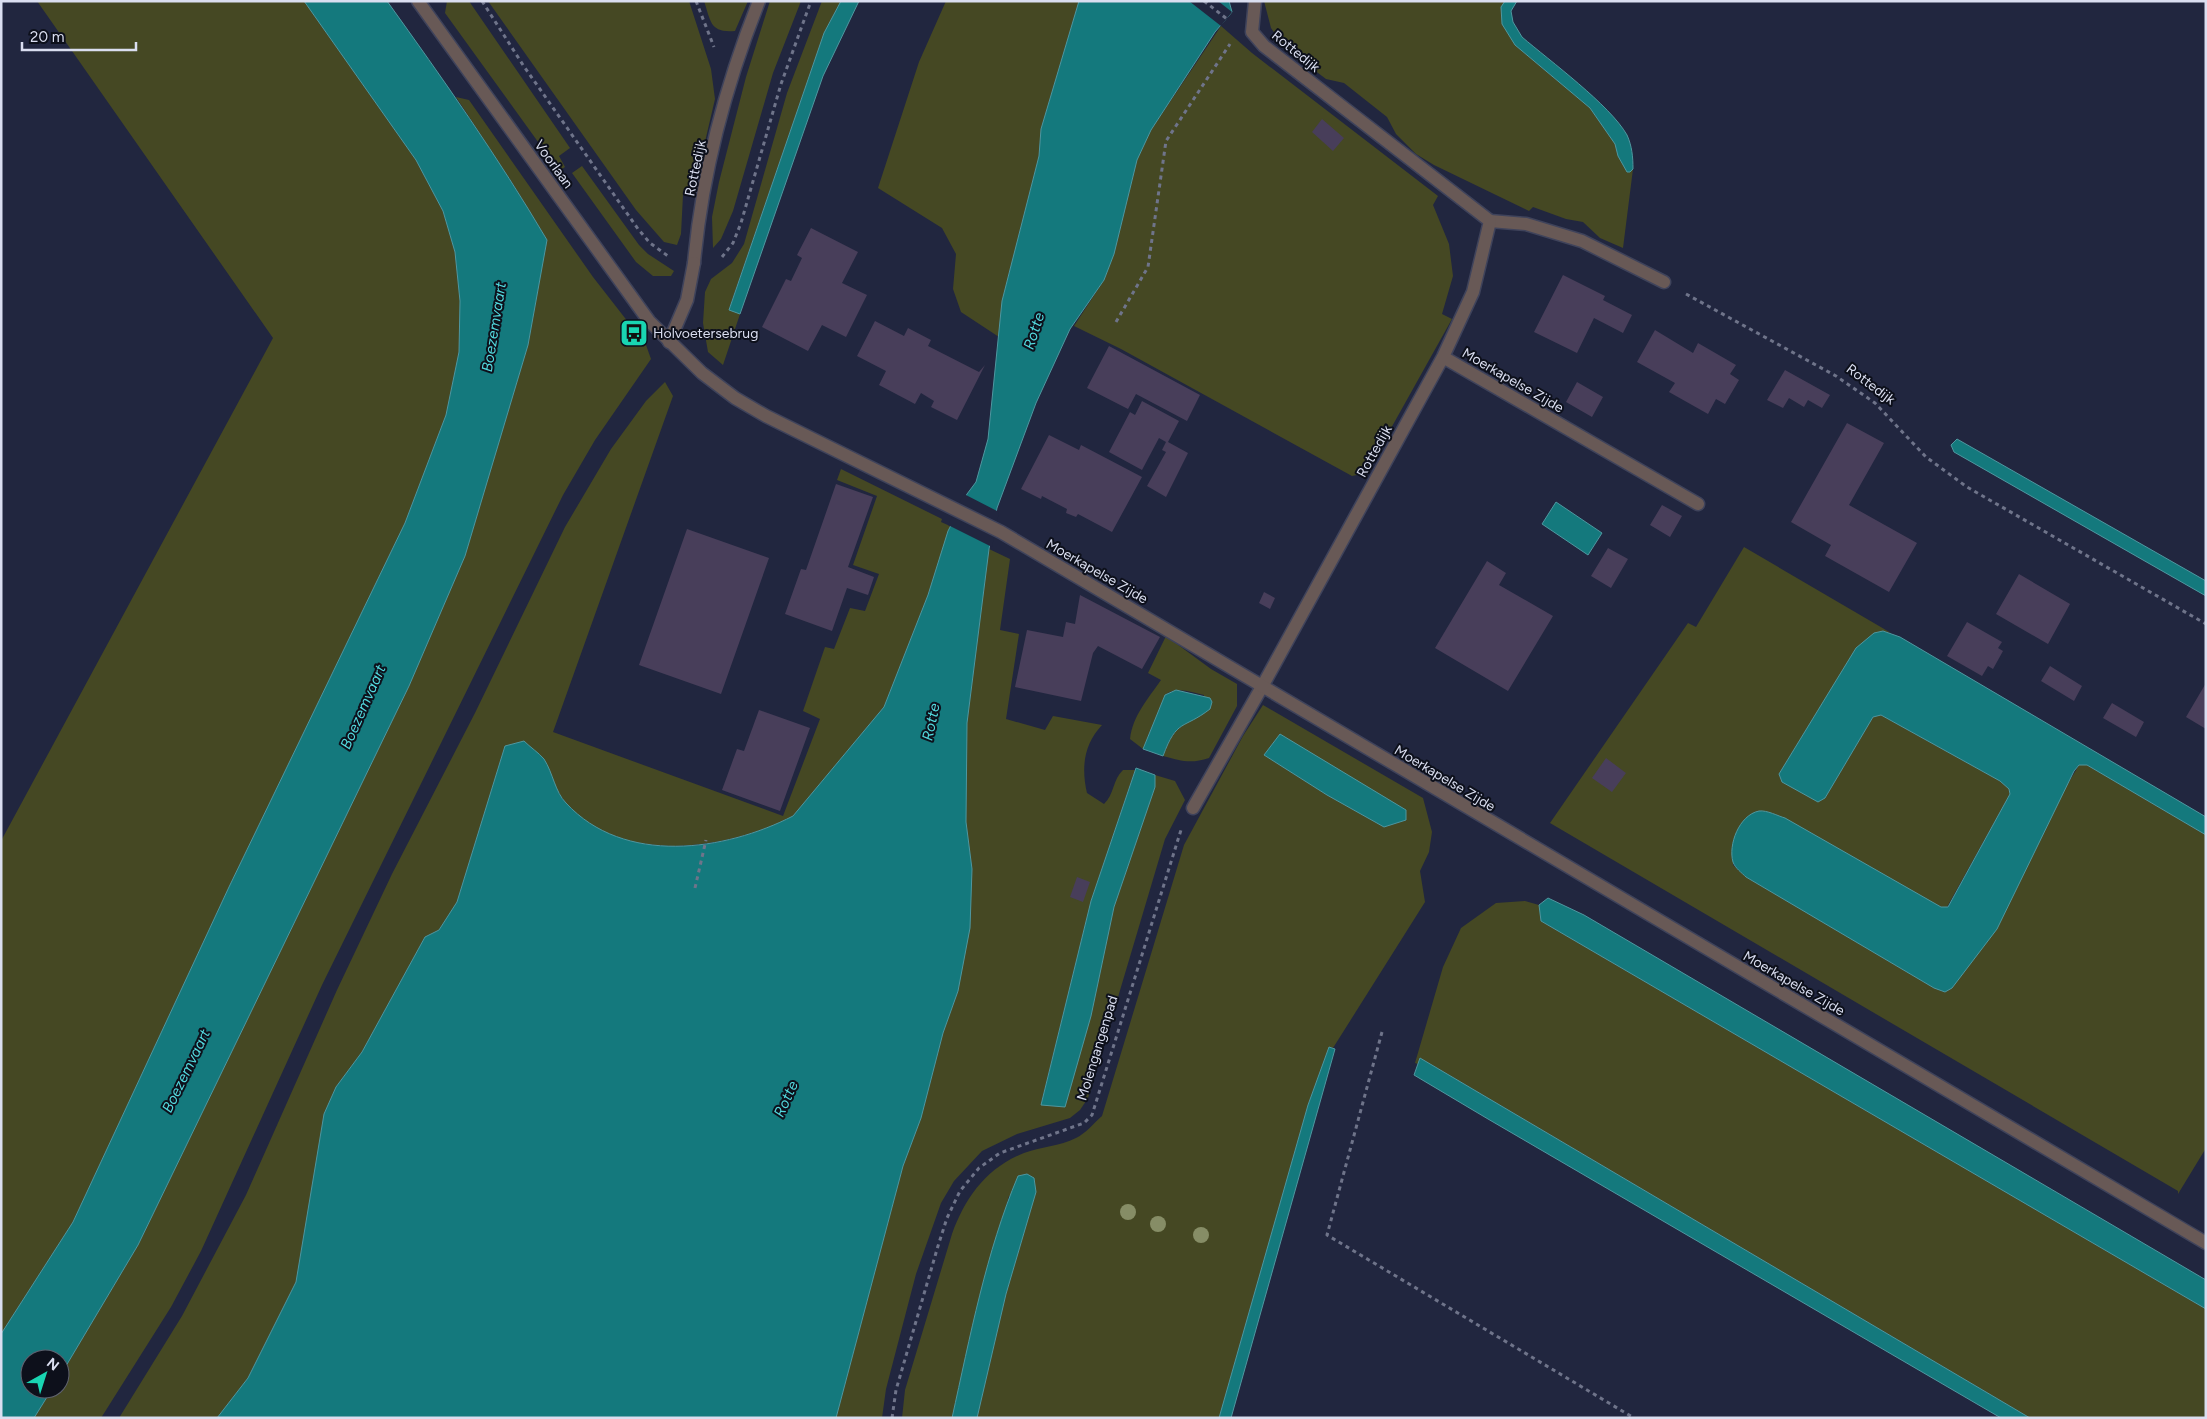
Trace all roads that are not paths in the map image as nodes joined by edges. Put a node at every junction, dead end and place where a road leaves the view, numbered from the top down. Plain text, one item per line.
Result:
1 (759, 1) edge
2 (1255, 1) edge
3 (421, 2) edge
4 (1490, 222) junction
5 (1664, 282) road end
6 (669, 342) junction
7 (1443, 357) junction
8 (1698, 504) dead end
9 (1263, 685) junction
10 (1193, 808) road end
11 (2206, 1243) edge

1 - 6 street, Rottedijk
2 - 4 street, Rottedijk
3 - 6 street, Voorlaan
4 - 5 street
4 - 7 street, Rottedijk
6 - 9 street, Moerkapelse Zijde
7 - 8 street, Moerkapelse Zijde
7 - 9 street, Rottedijk
9 - 10 street
9 - 11 street, Moerkapelse Zijde

